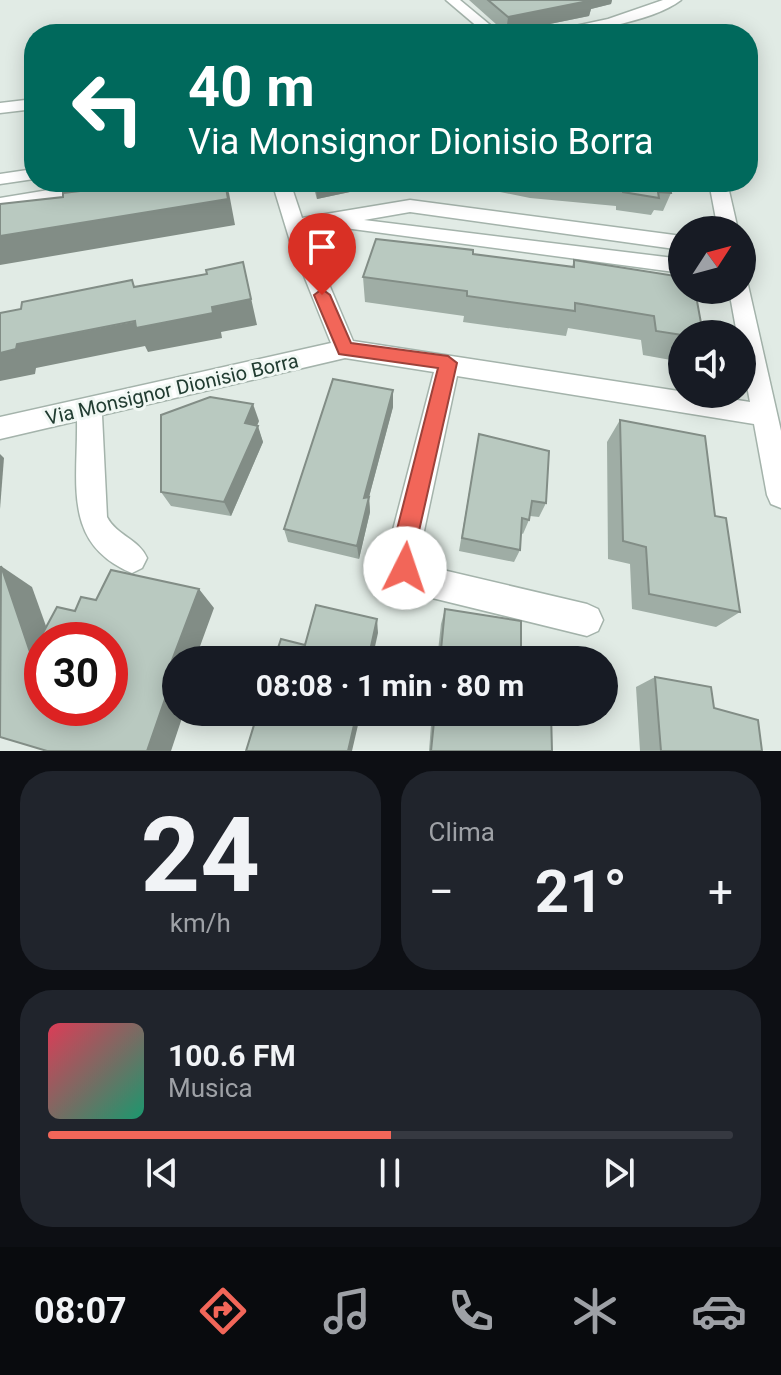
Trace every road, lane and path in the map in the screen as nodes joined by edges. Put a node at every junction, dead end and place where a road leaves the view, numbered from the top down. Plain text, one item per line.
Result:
1 (452, 0) edge
2 (675, 0) edge
3 (611, 22) junction
4 (482, 24) edge
5 (600, 24) edge
6 (616, 24) edge
7 (24, 105) edge
8 (0, 108) edge
9 (24, 175) edge
10 (0, 179) edge
11 (71, 192) edge
12 (284, 192) edge
13 (720, 192) edge
14 (0, 204) edge
15 (725, 216) edge
16 (328, 220) junction
17 (295, 226) junction
18 (668, 241) edge
19 (668, 264) edge
20 (743, 304) edge
21 (345, 349) junction
22 (448, 363) junction
23 (89, 408) junction
24 (765, 415) junction
25 (0, 428) edge
26 (781, 495) edge
27 (132, 558) dead end
28 (587, 620) dead end

1 - 4 street
2 - 3 street
3 - 5 street
3 - 6 street
7 - 8 street
9 - 10 street
11 - 14 street
12 - 17 street
13 - 15 street
16 - 17 street
16 - 18 street
16 - 19 street
17 - 21 street
20 - 24 street
21 - 22 street, Via Monsignor Dionisio Borra
21 - 23 street, Via Monsignor Dionisio Borra
22 - 24 street, Via Monsignor Dionisio Borra
22 - 28 street
23 - 25 street, Via Monsignor Dionisio Borra
23 - 27 street
24 - 26 street

